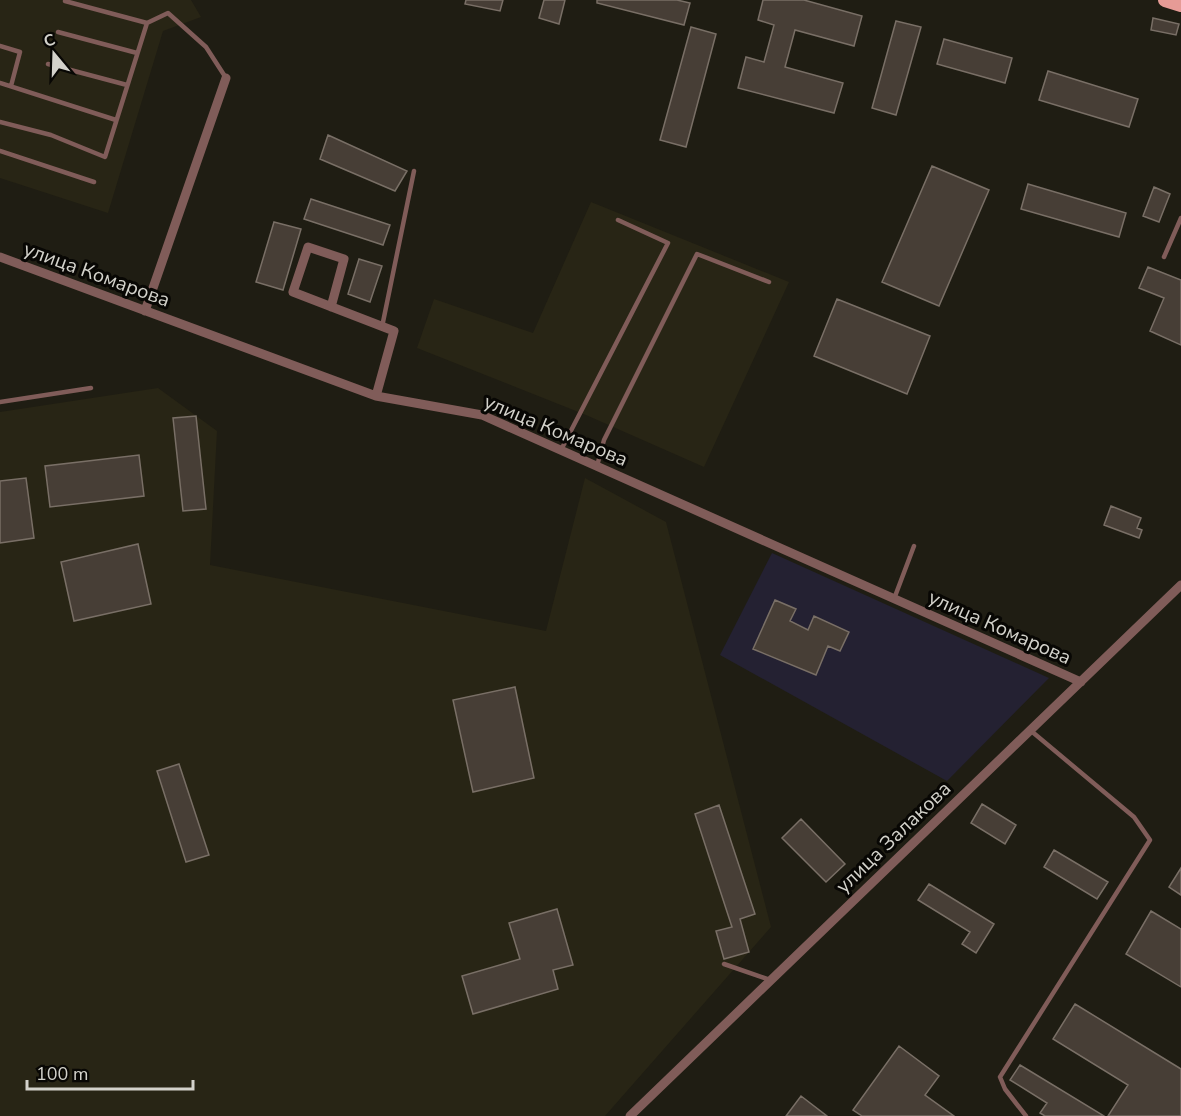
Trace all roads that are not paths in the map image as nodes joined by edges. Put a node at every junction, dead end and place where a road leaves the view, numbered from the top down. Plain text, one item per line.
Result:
1 (1165, 0) edge
2 (65, 1) edge
3 (1181, 5) edge
4 (147, 23) junction
5 (58, 32) dead end
6 (0, 46) edge
7 (137, 53) junction
8 (48, 64) dead end
9 (226, 78) joint
10 (0, 83) edge
11 (127, 86) junction
12 (11, 87) junction
13 (116, 120) junction
14 (0, 122) edge
15 (0, 151) edge
16 (414, 171) dead end
17 (94, 182) dead end
18 (1181, 218) edge
19 (618, 220) dead end
20 (0, 257) edge
21 (1164, 257) dead end
22 (769, 282) dead end
23 (331, 307) junction
24 (145, 311) junction
25 (382, 327) junction
26 (91, 387) dead end
27 (376, 396) junction
28 (0, 402) edge
29 (561, 450) junction
30 (597, 466) junction
31 (914, 546) dead end
32 (1181, 585) edge
33 (894, 599) junction
34 (1081, 682) junction
35 (1030, 730) junction
36 (724, 964) dead end
37 (771, 980) junction
38 (630, 1116) edge
39 (1026, 1116) edge

1 - 3 main road
2 - 4 lane
4 - 7 lane
4 - 9 lane
5 - 7 lane
6 - 12 lane
7 - 11 lane
8 - 11 lane
9 - 24 street
10 - 12 lane
11 - 13 lane
12 - 13 lane
13 - 14 lane
15 - 17 lane
16 - 25 lane
18 - 21 lane
19 - 29 lane
20 - 24 street, улица Комарова
22 - 30 lane
23 - 23 street
23 - 25 street
24 - 27 street, улица Комарова
25 - 27 street
26 - 28 lane
27 - 29 street, улица Комарова
29 - 30 street, улица Комарова
30 - 33 street, улица Комарова
31 - 33 lane
32 - 34 street, улица Залакова
33 - 34 street, улица Комарова
34 - 35 street, улица Залакова
35 - 37 street, улица Залакова
35 - 39 lane
36 - 37 lane
37 - 38 street, улица Залакова

